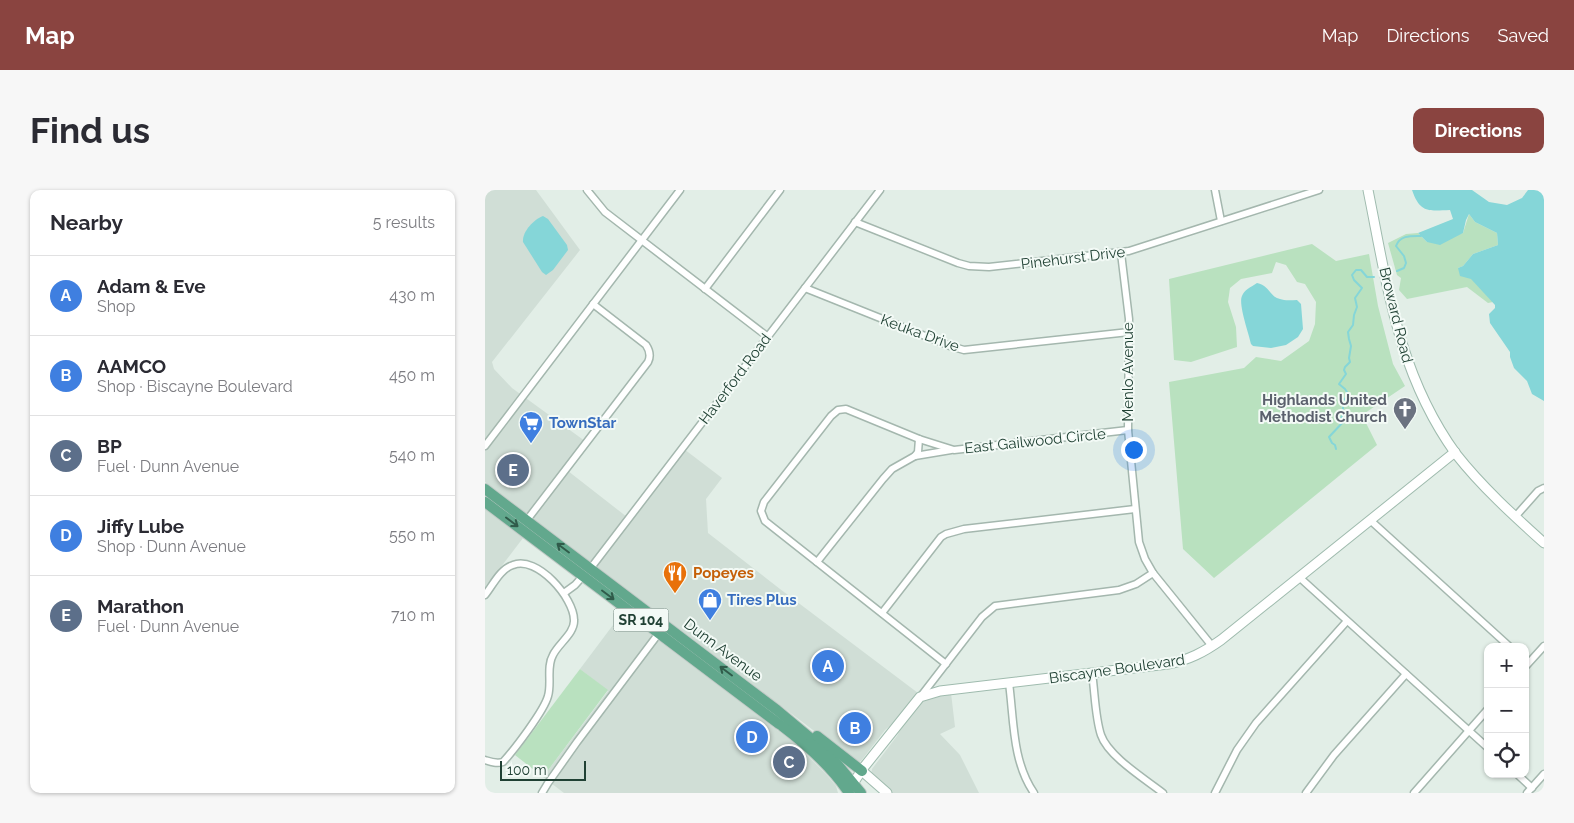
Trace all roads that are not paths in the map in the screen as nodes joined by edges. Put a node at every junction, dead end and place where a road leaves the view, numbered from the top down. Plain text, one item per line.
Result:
1 (587, 190) edge
2 (680, 190) edge
3 (780, 190) edge
4 (880, 190) edge
5 (1215, 190) edge
6 (1319, 190) edge
7 (1368, 190) edge
8 (1221, 221) junction
9 (855, 222) junction
10 (642, 240) junction
11 (1121, 253) junction
12 (805, 288) junction
13 (705, 289) junction
14 (593, 304) junction
15 (1129, 332) junction
16 (768, 337) junction
17 (1128, 430) junction
18 (919, 439) junction
19 (485, 446) edge
20 (954, 450) junction
21 (1455, 452) junction
22 (915, 456) junction
23 (1544, 488) edge
24 (485, 489) edge
25 (485, 502) edge
26 (1135, 509) junction
27 (1515, 517) junction
28 (527, 520) junction
29 (1370, 520) junction
30 (1544, 543) edge
31 (817, 562) junction
32 (587, 572) junction
33 (1153, 573) junction
34 (1299, 577) junction
35 (564, 593) junction
36 (485, 595) edge
37 (882, 613) junction
38 (1347, 621) junction
39 (659, 633) junction
40 (681, 638) junction
41 (1505, 643) edge
42 (1212, 646) junction
43 (1544, 646) edge
44 (1529, 661) edge
45 (946, 664) junction
46 (1092, 673) junction
47 (1406, 674) junction
48 (1009, 683) junction
49 (738, 693) junction
50 (920, 697) junction
51 (763, 700) junction
52 (777, 710) junction
53 (1484, 713) edge
54 (1468, 730) junction
55 (1484, 744) edge
56 (485, 760) edge
57 (862, 771) junction
58 (1544, 774) edge
59 (1520, 778) edge
60 (849, 790) edge
61 (1530, 790) edge
62 (542, 793) edge
63 (863, 793) edge
64 (887, 793) edge
65 (1034, 793) edge
66 (1163, 793) edge
67 (1215, 793) edge
68 (1306, 793) edge
69 (1413, 793) edge

1 - 10 street
2 - 10 street
3 - 13 street
4 - 9 street, Haverford Road
5 - 8 street
6 - 8 street, Pinehurst Drive
7 - 21 street, Broward Road
8 - 11 street, Pinehurst Drive
9 - 11 street, Pinehurst Drive
9 - 12 street, Haverford Road
10 - 13 street
10 - 14 street
11 - 15 street, Menlo Avenue
12 - 15 street, Keuka Drive
12 - 16 street, Haverford Road
13 - 16 street
14 - 19 street
14 - 28 street
15 - 17 street, Menlo Avenue
16 - 32 street, Haverford Road
17 - 20 street, East Gailwood Circle
17 - 26 street, Menlo Avenue
18 - 20 street, East Gailwood Circle
18 - 22 street
18 - 31 street, East Gailwood Circle
20 - 22 street
21 - 27 street, Broward Road
21 - 29 street, Biscayne Boulevard
22 - 31 street
23 - 27 street
24 - 28 main road, Dunn Avenue / SR 104
25 -> 32 main road, Dunn Avenue / SR 104
26 - 33 street, Menlo Avenue
26 - 37 street
27 - 30 street, Broward Road
32 -> 28 main road, Dunn Avenue / SR 104
29 - 34 street, Biscayne Boulevard
29 - 41 street
31 - 37 street
32 - 35 street, Haverford Road
32 -> 39 main road, Dunn Avenue / SR 104
32 - 40 main road, Dunn Avenue / SR 104
33 - 42 street, Menlo Avenue
33 - 45 street
34 - 38 street
34 - 42 street, Biscayne Boulevard
35 - 36 street
35 - 56 street
37 - 45 street
38 - 47 street
38 - 67 street
39 - 40 street
39 - 49 main road, Dunn Avenue / SR 104
39 - 62 street
51 -> 40 main road, Dunn Avenue / SR 104
42 - 46 street, Biscayne Boulevard
43 - 44 street
45 - 50 street
46 - 48 street, Biscayne Boulevard
46 - 66 street
47 - 54 street
47 - 68 street
48 - 50 street, Biscayne Boulevard
48 - 65 street
49 - 51 street
49 - 60 main road, Dunn Avenue / SR 104
50 - 57 street
51 - 52 main road, Dunn Avenue / SR 104
52 - 57 main road
52 - 60 main road, Dunn Avenue / SR 104
53 - 54 street
54 - 55 street
54 - 69 street
57 - 60 street
57 - 64 street
58 - 61 street
59 - 61 street
60 - 63 main road, Dunn Avenue / SR 104

